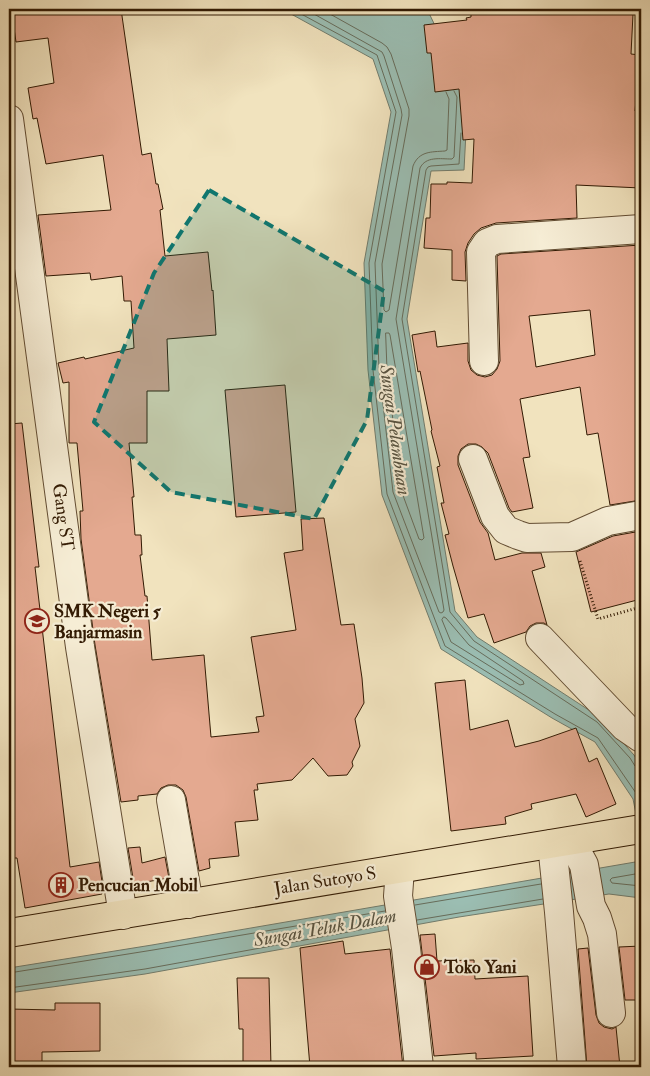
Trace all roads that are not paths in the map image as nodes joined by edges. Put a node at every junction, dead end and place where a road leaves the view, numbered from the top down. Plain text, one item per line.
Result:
1 (9, 119) edge
2 (641, 229) edge
3 (484, 360) dead end
4 (473, 459) dead end
5 (641, 514) edge
6 (540, 638) dead end
7 (641, 738) edge
8 (171, 800) dead end
9 (641, 829) edge
10 (561, 842) junction
11 (399, 882) junction
12 (189, 904) junction
13 (123, 915) junction
14 (9, 933) edge
15 (611, 1013) dead end
16 (419, 1067) edge
17 (572, 1067) edge

1 - 13 street, Gang ST
2 - 3 street
4 - 5 street
6 - 7 street
8 - 12 street
9 - 10 highway, Jalan Sutoyo S
10 - 11 highway, Jalan Sutoyo S
10 - 15 street
10 - 17 street
11 - 12 highway, Jalan Sutoyo S
11 - 16 street
12 - 13 highway, Jalan Sutoyo S
13 - 14 highway, Jalan Sutoyo S

